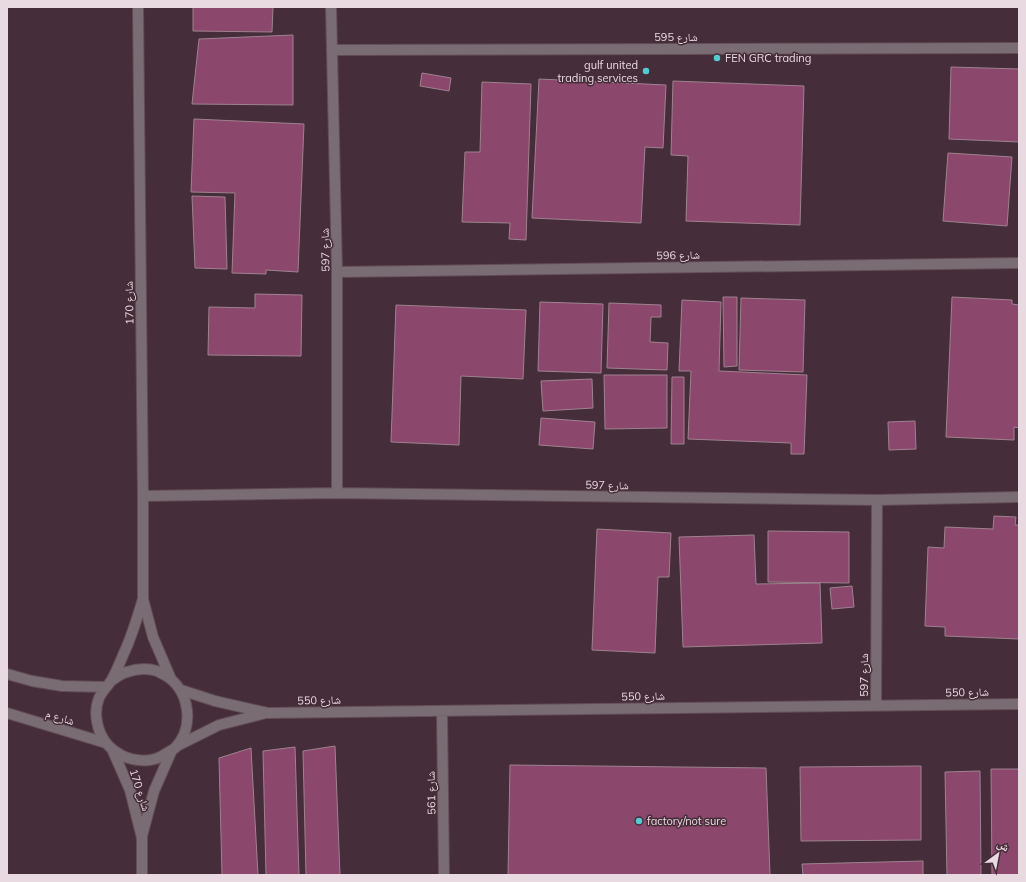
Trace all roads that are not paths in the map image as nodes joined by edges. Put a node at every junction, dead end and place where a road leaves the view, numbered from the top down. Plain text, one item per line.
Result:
1 (138, 7) edge
2 (331, 7) edge
3 (1019, 48) edge
4 (333, 50) junction
5 (1019, 263) edge
6 (337, 272) junction
7 (337, 493) junction
8 (143, 496) junction
9 (1019, 496) edge
10 (877, 500) junction
11 (143, 599) junction
12 (7, 674) edge
13 (171, 679) junction
14 (108, 684) junction
15 (181, 690) junction
16 (1019, 704) edge
17 (876, 706) junction
18 (442, 711) junction
19 (7, 713) edge
20 (268, 713) junction
21 (109, 746) junction
22 (174, 748) junction
23 (142, 838) junction
24 (142, 875) edge
25 (444, 875) edge

1 - 8 street, شارع 170
2 - 4 street, شارع 597
3 - 4 street, شارع 595
4 - 6 street, شارع 597
5 - 6 street, شارع 596
6 - 7 street, شارع 597
7 - 8 street, شارع 597
7 - 10 street, شارع 597
8 - 11 street, شارع 170
9 - 10 street, شارع 597
10 - 17 street, شارع 597
11 - 13 street, شارع 170
11 - 14 street, شارع 170
12 - 14 street
13 - 14 street
13 - 15 street
14 - 21 street
15 - 20 street, شارع 550
15 - 22 street
16 - 17 street, شارع 550
17 - 18 street, شارع 550
18 - 20 street, شارع 550
18 - 25 street, شارع 561
19 - 21 street, شارع م
20 - 22 street, شارع 550
21 - 22 street
21 - 23 street, شارع 170
22 - 23 street, شارع 170
23 - 24 street, شارع 170

